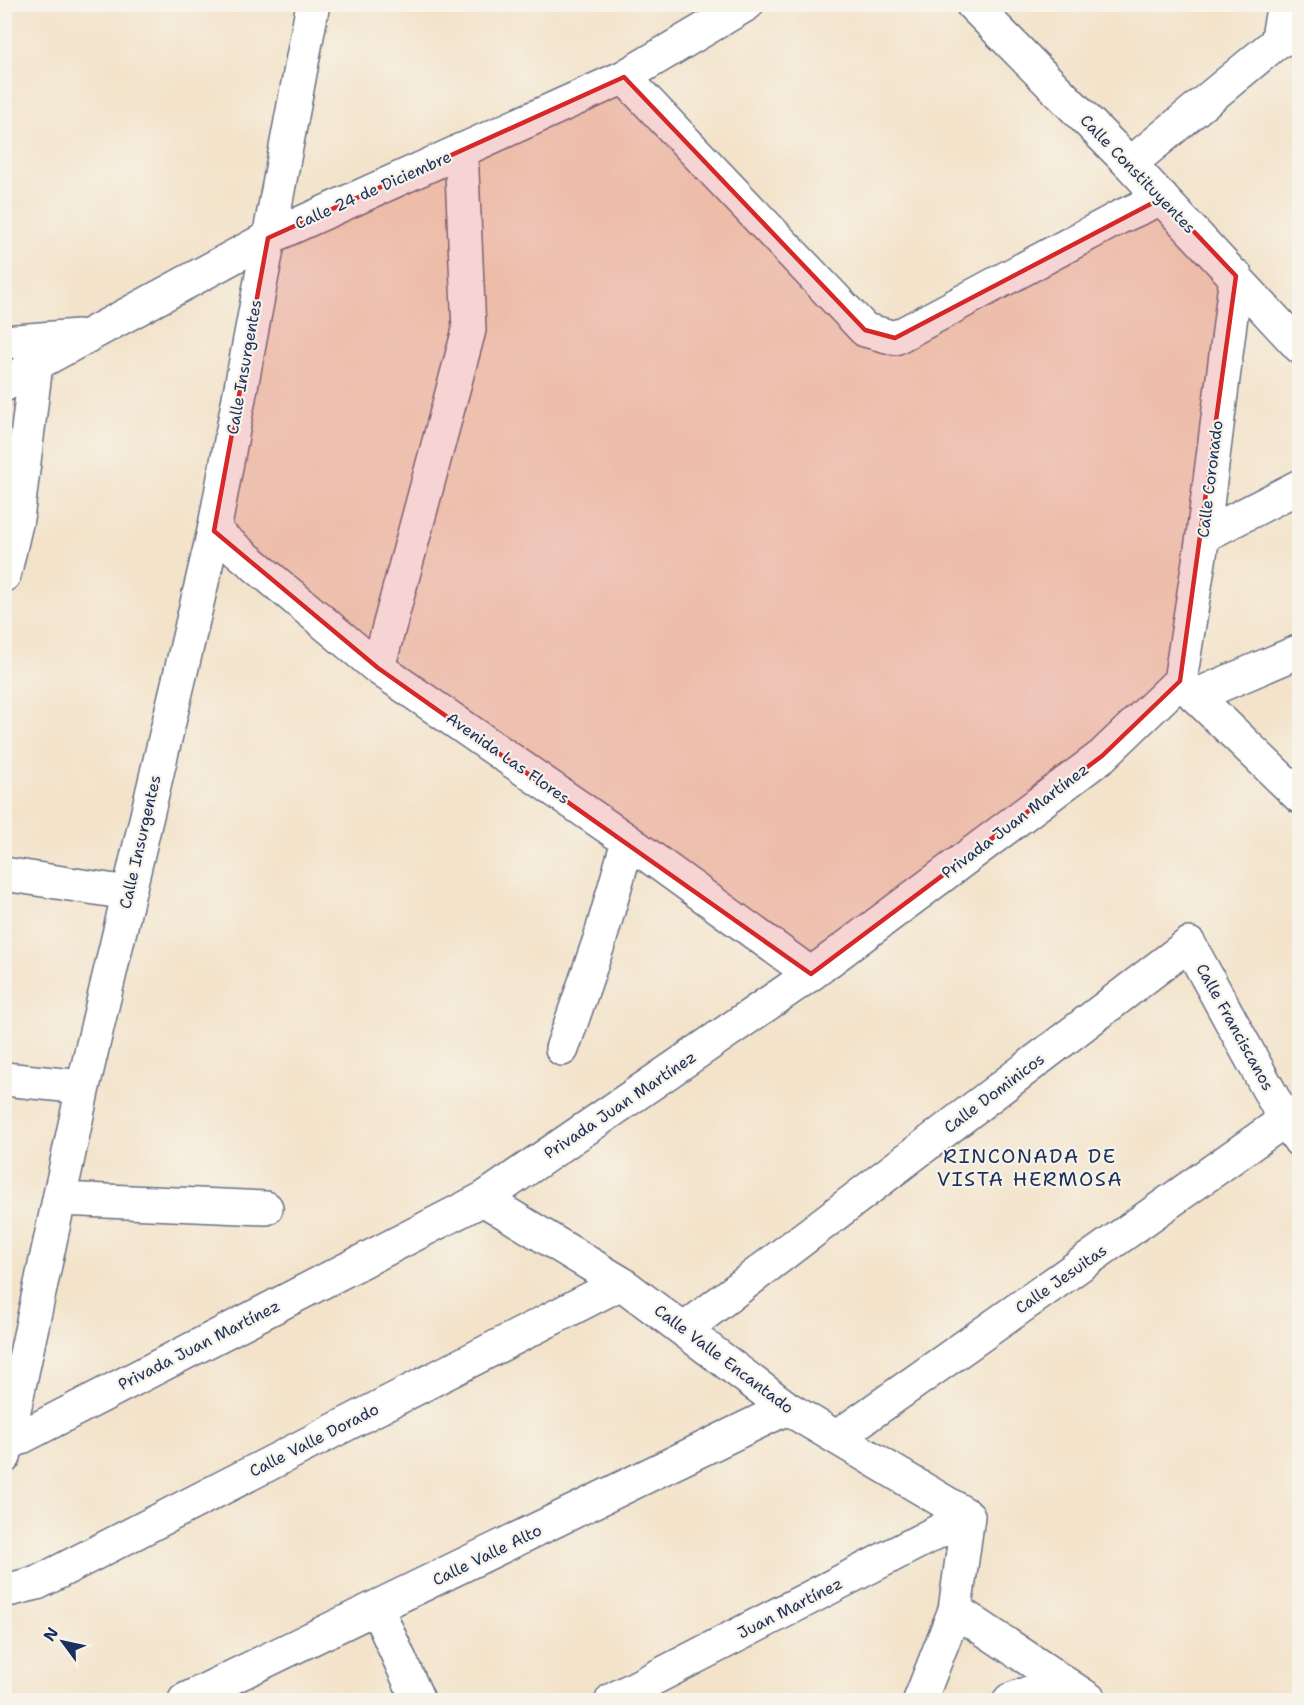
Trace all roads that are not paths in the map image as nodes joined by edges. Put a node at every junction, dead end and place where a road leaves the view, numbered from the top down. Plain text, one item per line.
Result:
1 (313, 4) edge
2 (747, 4) edge
3 (972, 4) edge
4 (1284, 4) edge
5 (1288, 37) edge
6 (624, 77) junction
7 (461, 150) junction
8 (1130, 164) junction
9 (1162, 198) junction
10 (268, 238) junction
11 (1236, 276) junction
12 (92, 335) junction
13 (4, 342) edge
14 (1299, 347) edge
15 (36, 364) junction
16 (4, 385) edge
17 (1299, 486) edge
18 (214, 531) junction
19 (1203, 536) junction
20 (4, 575) edge
21 (1299, 651) edge
22 (378, 668) junction
23 (1187, 688) junction
24 (1299, 797) edge
25 (628, 841) junction
26 (4, 874) edge
27 (128, 893) junction
28 (1189, 944) joint
29 (811, 974) junction
30 (562, 1049) dead end
31 (4, 1079) edge
32 (83, 1087) junction
33 (1292, 1130) edge
34 (60, 1199) junction
35 (483, 1199) junction
36 (266, 1208) dead end
37 (621, 1283) junction
38 (685, 1329) junction
39 (788, 1408) junction
40 (837, 1437) junction
41 (5, 1449) edge
42 (968, 1516) junction
43 (4, 1591) edge
44 (377, 1609) junction
45 (955, 1610) junction
46 (1060, 1681) junction
47 (185, 1701) edge
48 (418, 1701) edge
49 (612, 1701) edge
50 (920, 1701) edge
51 (1010, 1701) edge
52 (1090, 1701) edge

1 - 10 street, Calle Insurgentes
2 - 6 street, Calle 24 de Diciembre
3 - 8 street, Calle Constituyentes
4 - 5 street
5 - 8 street
6 - 7 street, Calle 24 de Diciembre
6 - 9 street
7 - 10 street, Calle 24 de Diciembre
7 - 22 street
8 - 9 street, Calle Constituyentes
9 - 11 street, Calle Constituyentes
10 - 12 street, Calle 24 de Diciembre
10 - 18 street, Calle Insurgentes
11 - 14 street, Calle Constituyentes
11 - 19 street, Calle Coronado
12 - 13 street
12 - 15 street, Calle 24 de Diciembre
15 - 16 street, Calle 24 de Diciembre
15 - 20 street
17 - 19 street
18 - 22 street, Avenida Las Flores
18 - 27 street, Calle Insurgentes
19 - 23 street, Calle Coronado
21 - 23 street, Privada Juan Martínez
22 - 25 street, Avenida Las Flores
23 - 24 street
23 - 29 street, Privada Juan Martínez
25 - 29 street, Avenida Las Flores
25 - 30 street
26 - 27 street
27 - 32 street, Calle Insurgentes
28 - 33 street, Calle Franciscanos
28 - 38 street, Calle Dominicos
29 - 35 street, Privada Juan Martínez
31 - 32 street
32 - 34 street, Calle Insurgentes
33 - 40 street, Calle Jesuitas
34 - 36 street
34 - 41 street, Calle Insurgentes
35 - 37 street, Calle Valle Encantado
35 - 41 street, Privada Juan Martínez
37 - 38 street, Calle Valle Encantado
37 - 43 street, Calle Valle Dorado
38 - 39 street, Calle Valle Encantado
39 - 40 street, Calle Valle Encantado
39 - 44 street, Calle Valle Alto
40 - 42 street, Calle Valle Encantado
42 - 45 street
42 - 49 street, Juan Martínez
44 - 47 street, Calle Valle Alto
44 - 48 street
45 - 46 street
45 - 50 street
46 - 51 street
46 - 52 street

